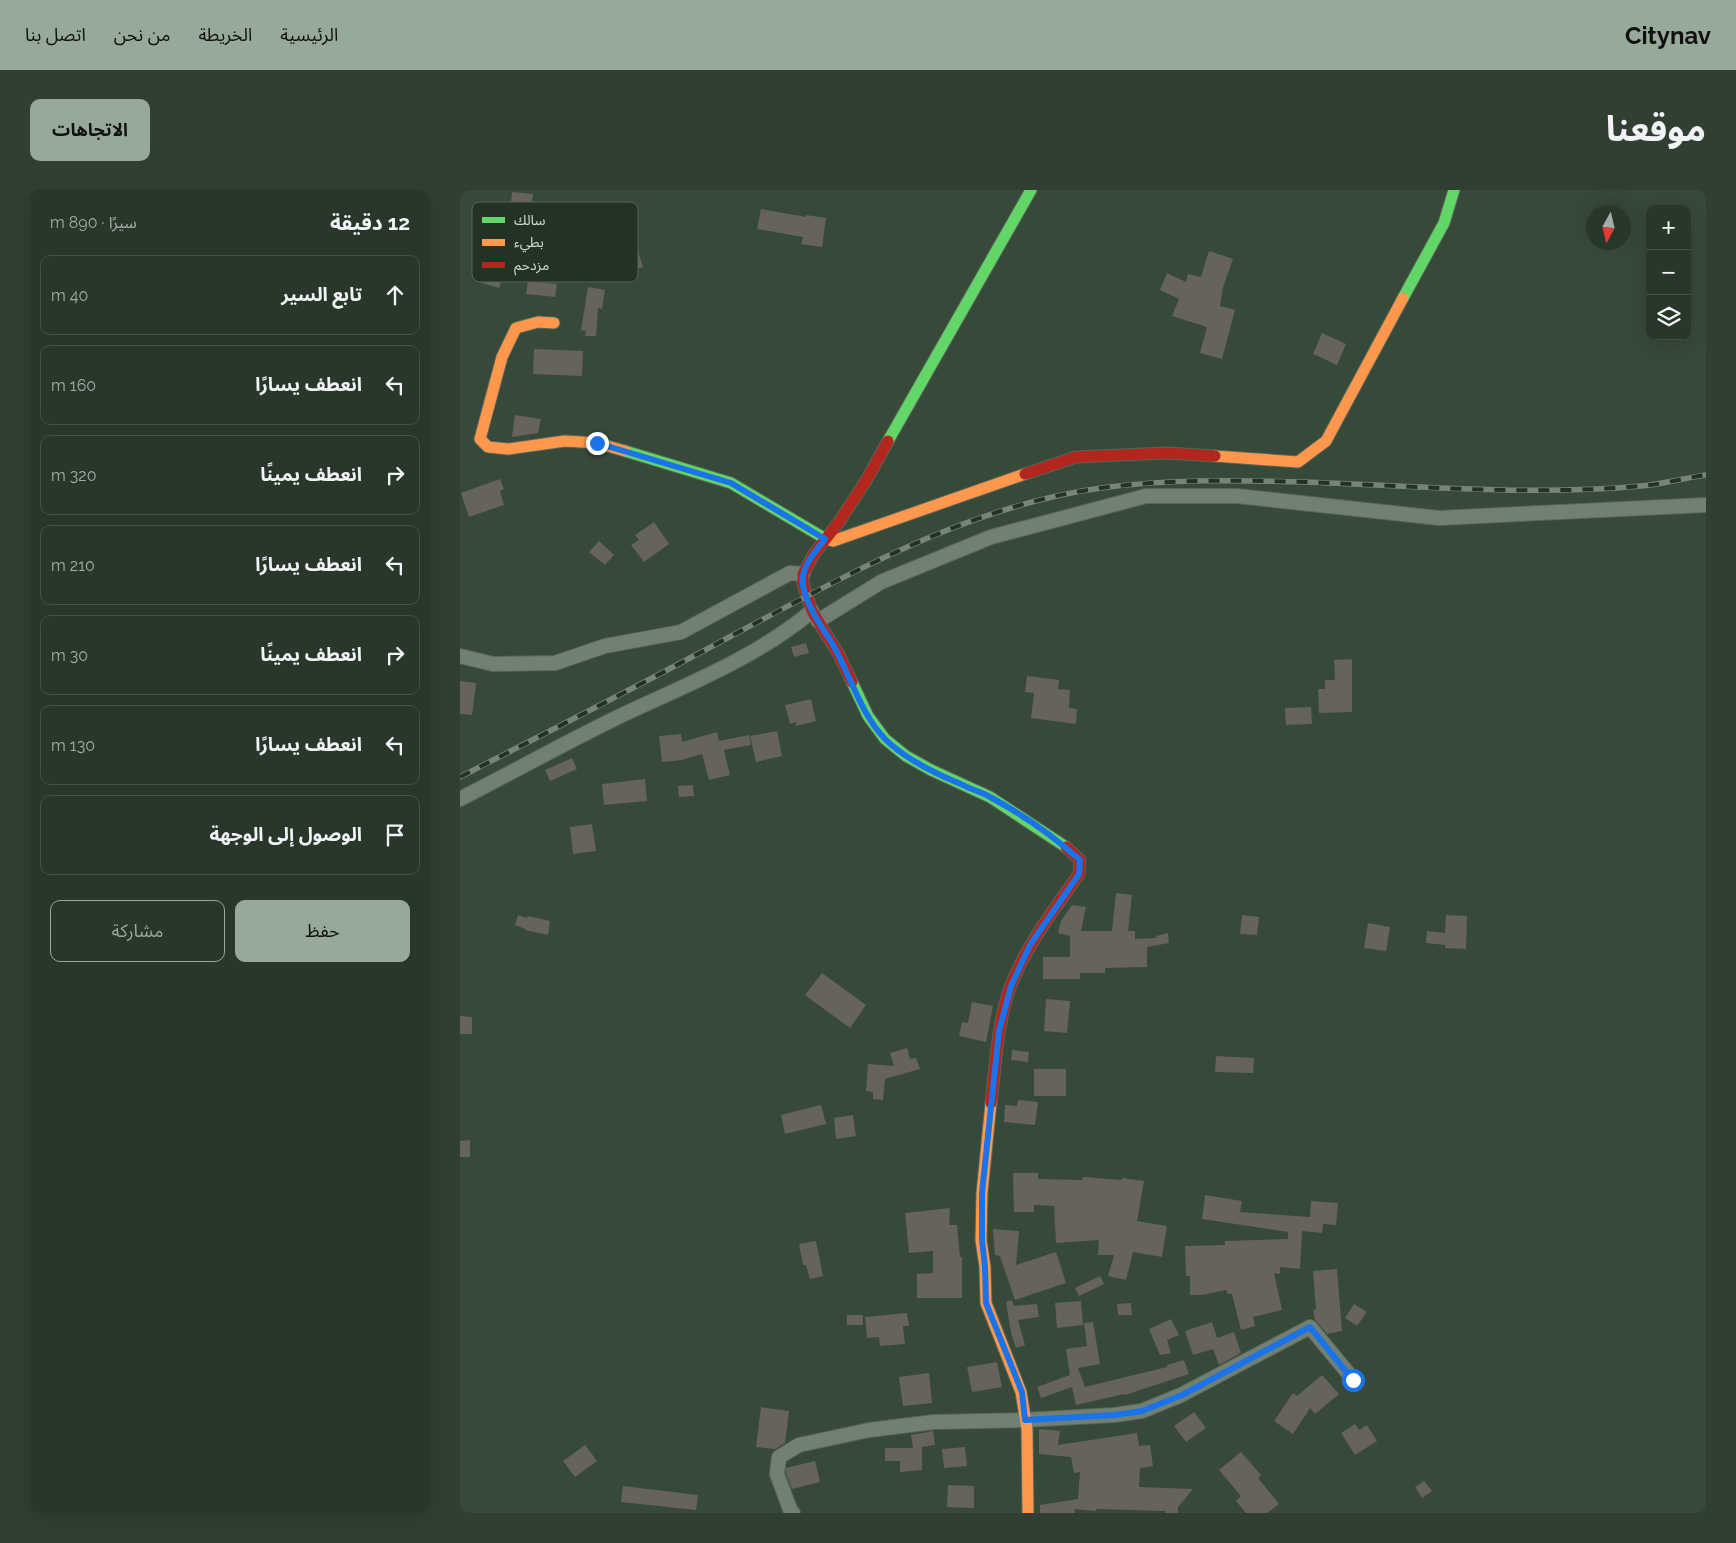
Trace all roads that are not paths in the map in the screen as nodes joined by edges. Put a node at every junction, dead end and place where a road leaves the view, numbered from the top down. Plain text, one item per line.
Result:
1 (1031, 190) edge
2 (1454, 190) edge
3 (554, 323) dead end
4 (1706, 505) edge
5 (825, 539) junction
6 (804, 574) junction
7 (815, 616) junction
8 (460, 656) edge
9 (460, 799) edge
10 (1353, 1380) dead end
11 (1025, 1420) junction
12 (793, 1513) edge
13 (1028, 1513) edge

1 - 5 street
2 - 5 street
3 - 5 street
4 - 7 street
5 - 6 street
6 - 7 street
6 - 8 street
7 - 9 street
7 - 11 street
10 - 11 street
11 - 12 street
11 - 13 street

